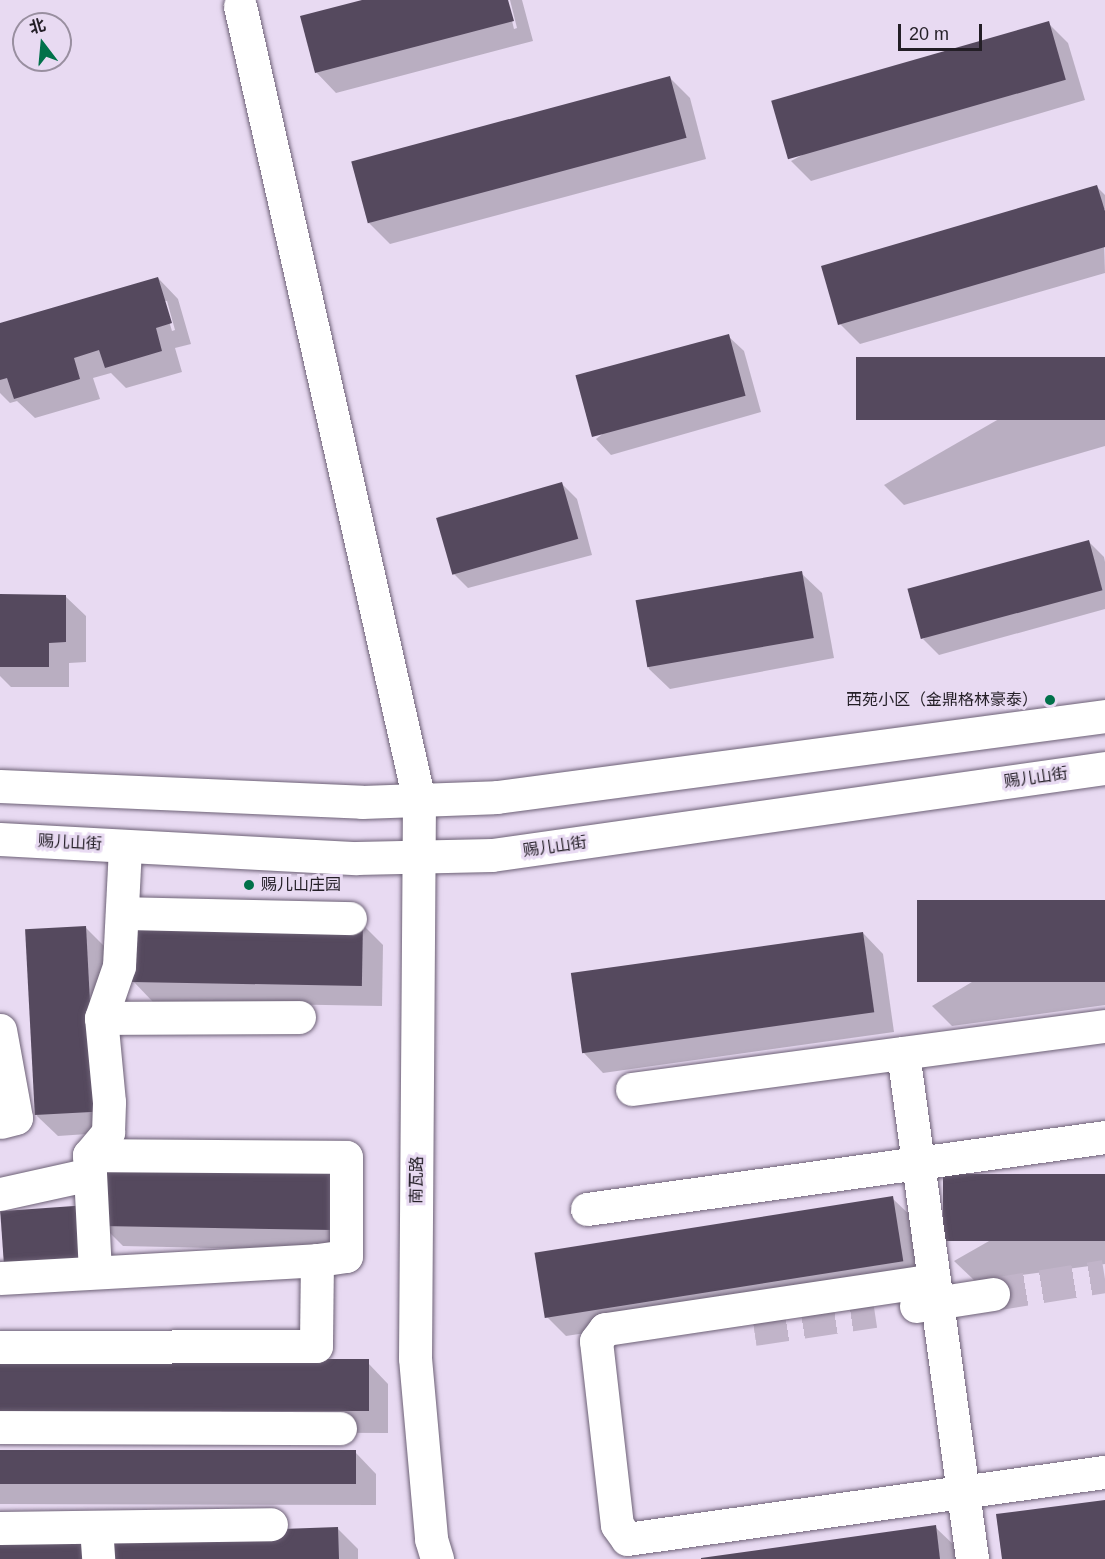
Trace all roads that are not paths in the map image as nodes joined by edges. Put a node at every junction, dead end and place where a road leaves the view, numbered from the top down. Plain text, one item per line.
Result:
1 (240, 6) dead end
2 (1105, 716) edge
3 (1105, 768) edge
4 (0, 786) edge
5 (419, 800) junction
6 (0, 839) edge
7 (125, 846) junction
8 (420, 857) junction
9 (122, 913) junction
10 (350, 918) dead end
11 (101, 1017) junction
12 (299, 1017) dead end
13 (1105, 1026) edge
14 (0, 1030) edge
15 (903, 1053) junction
16 (633, 1089) dead end
17 (0, 1122) edge
18 (1105, 1137) edge
19 (918, 1164) junction
20 (89, 1165) junction
21 (0, 1194) edge
22 (587, 1209) dead end
23 (316, 1260) junction
24 (95, 1272) junction
25 (0, 1278) edge
26 (935, 1291) junction
27 (993, 1294) tunnel mouth
28 (875, 1311) tunnel mouth
29 (0, 1347) edge
30 (0, 1427) edge
31 (340, 1428) dead end
32 (1105, 1472) edge
33 (963, 1492) junction
34 (272, 1524) dead end
35 (96, 1527) junction
36 (0, 1528) edge
37 (98, 1559) edge
38 (437, 1559) edge
39 (972, 1559) edge

1 - 5 street, 南瓦路
2 - 5 street
3 - 8 street, 赐儿山街
4 - 5 street
5 - 8 street, 南瓦路
6 - 7 street, 赐儿山街
7 - 8 street, 赐儿山街
7 - 9 street
8 - 38 street, 南瓦路
9 - 10 street
9 - 11 street
11 - 12 street
11 - 20 street
13 - 15 street
14 - 17 street
15 - 16 street
15 - 19 street
18 - 19 street
19 - 22 street
19 - 26 street
20 - 21 street
20 - 23 street
20 - 24 street
23 - 24 street
23 - 29 street
24 - 25 street
26 - 27 street
26 - 28 street
26 - 33 street
26 - 33 street
30 - 31 street
32 - 33 street
33 - 39 street
34 - 35 street
35 - 36 street
35 - 37 street

